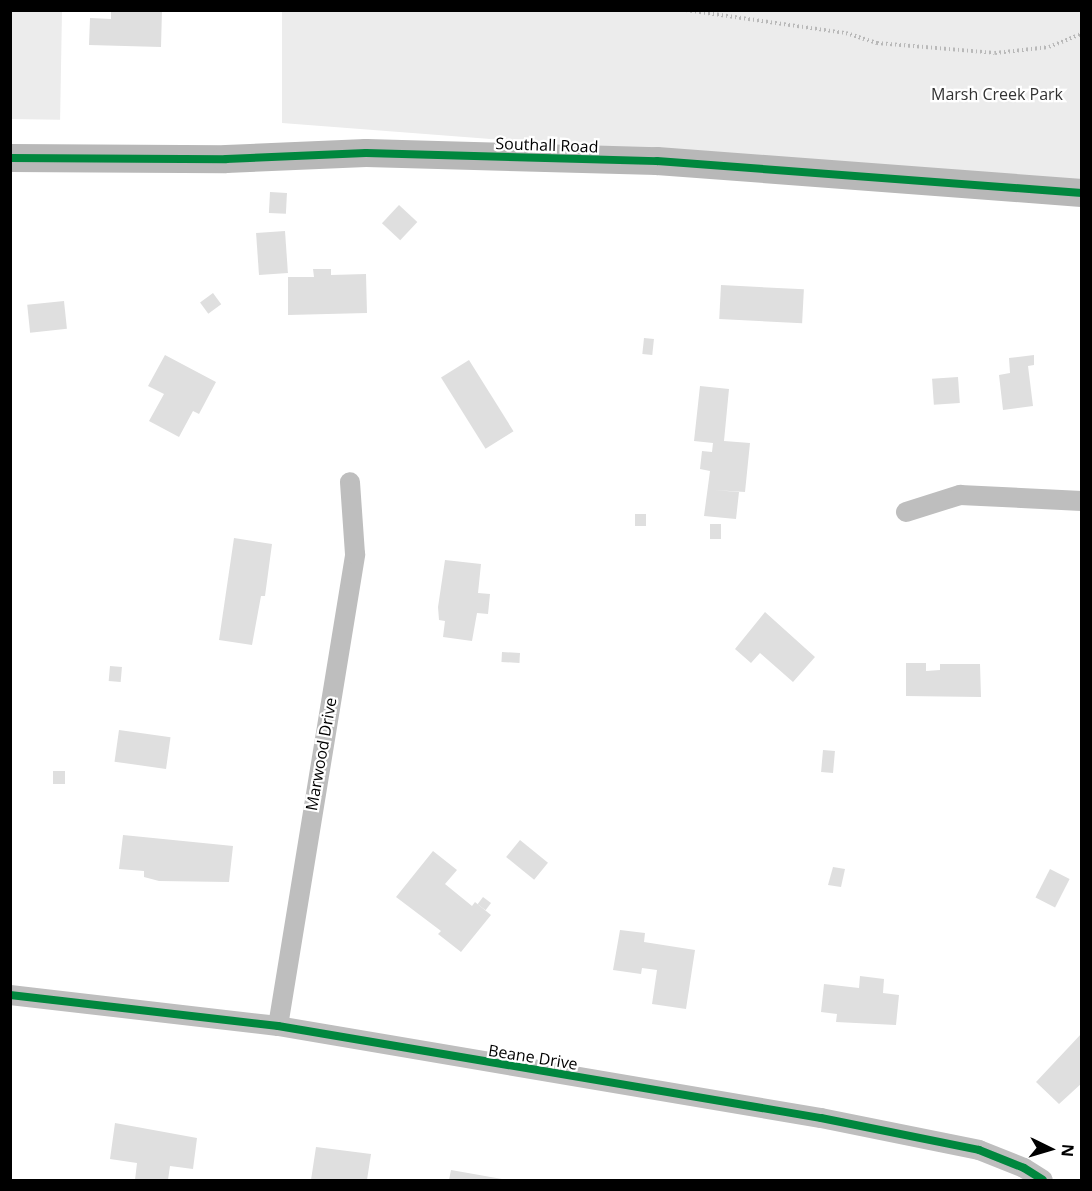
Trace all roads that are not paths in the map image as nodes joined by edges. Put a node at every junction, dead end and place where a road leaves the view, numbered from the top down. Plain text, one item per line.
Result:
1 (10, 158) edge
2 (1082, 193) edge
3 (350, 482) dead end
4 (1082, 501) edge
5 (906, 512) dead end
6 (10, 995) edge
7 (278, 1026) junction
8 (1043, 1180) edge

1 - 2 street, Southall Road
3 - 7 street, Marwood Drive
4 - 5 street
6 - 7 street, Beane Drive
7 - 8 street, Beane Drive

